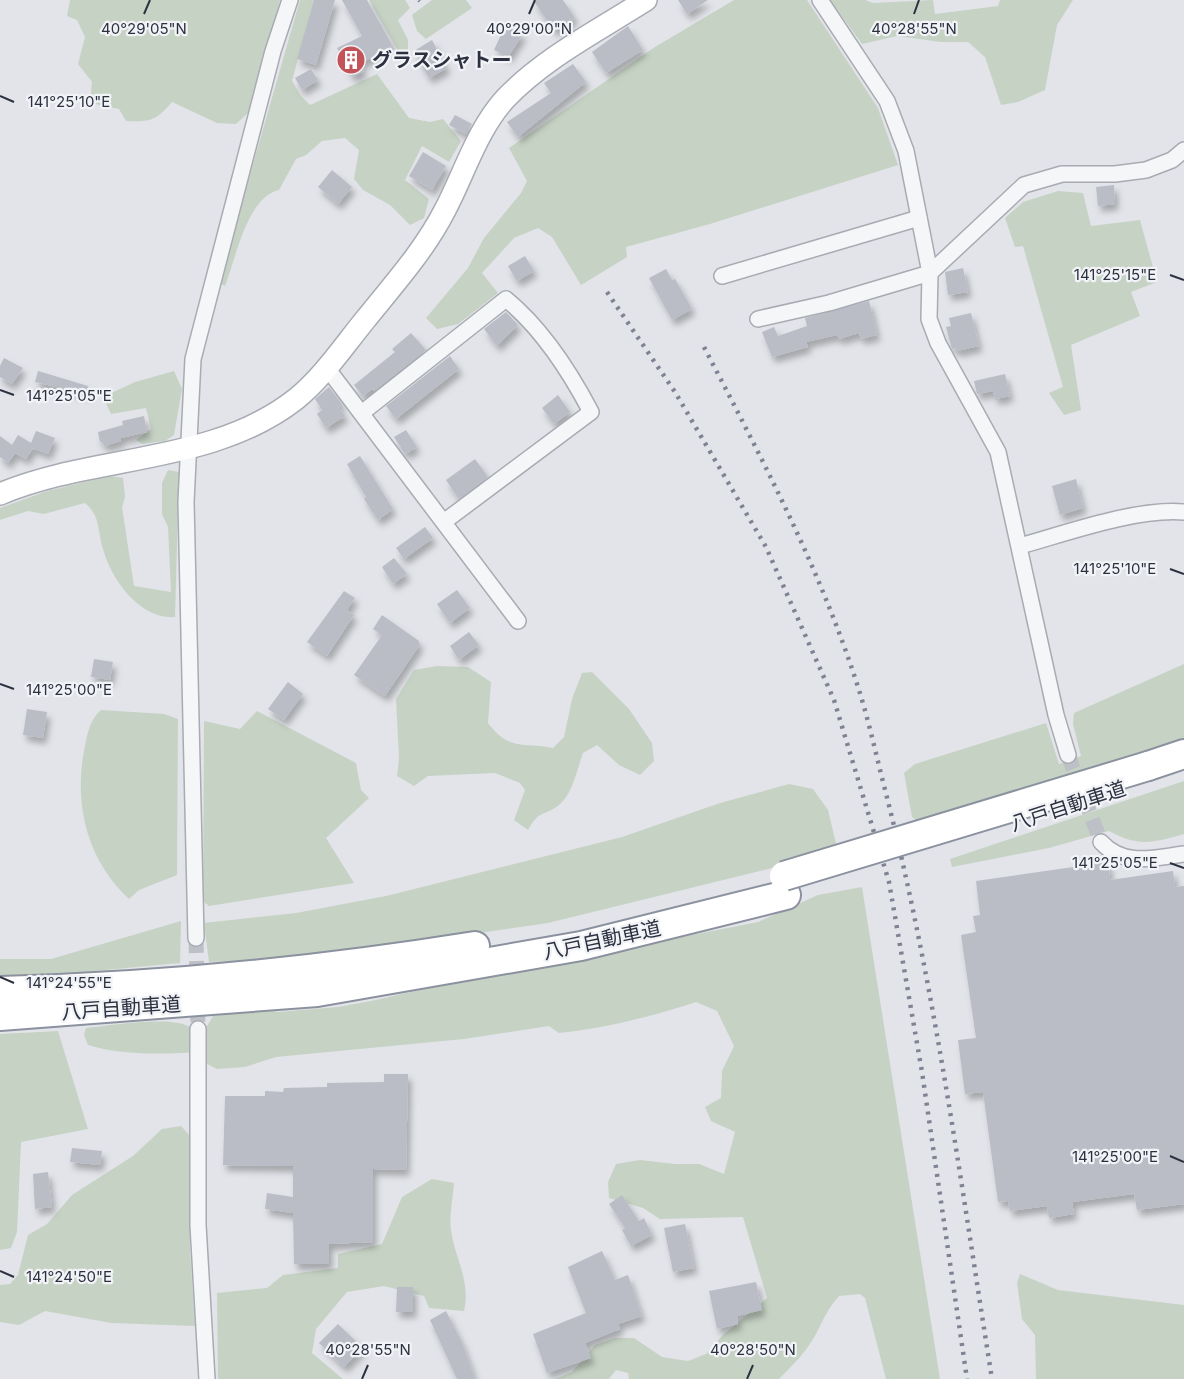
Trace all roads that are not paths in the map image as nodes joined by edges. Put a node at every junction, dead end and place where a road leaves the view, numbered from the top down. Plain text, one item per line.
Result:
1 (290, 0) edge
2 (646, 0) edge
3 (820, 0) edge
4 (1184, 150) edge
5 (920, 218) junction
6 (930, 273) junction
7 (722, 276) dead end
8 (758, 319) dead end
9 (327, 368) junction
10 (363, 412) junction
11 (187, 448) junction
12 (1, 492) edge
13 (1184, 512) edge
14 (445, 521) junction
15 (1020, 546) junction
16 (518, 621) dead end
17 (1184, 754) edge
18 (1068, 755) tunnel mouth
19 (1184, 768) edge
20 (1148, 773) junction
21 (1101, 842) tunnel mouth
22 (1184, 854) edge
23 (785, 886) junction
24 (196, 938) tunnel mouth
25 (0, 991) edge
26 (0, 1016) edge
27 (198, 1029) tunnel mouth
28 (207, 1379) edge

1 - 11 street
2 - 9 street
3 - 5 street
4 - 6 street
5 - 6 street
5 - 7 street
6 - 8 street
6 - 15 street
9 - 10 street
9 - 11 street
10 - 14 street
10 - 14 street
11 - 12 street
11 - 24 street
13 - 15 street
14 - 16 street
15 - 18 street
17 - 20 highway, 八戸自動車道
19 - 20 highway, 八戸自動車道
20 - 23 highway, 八戸自動車道, bridge
21 - 22 street
23 - 25 highway, 八戸自動車道
23 - 26 highway, 八戸自動車道
27 - 28 street

